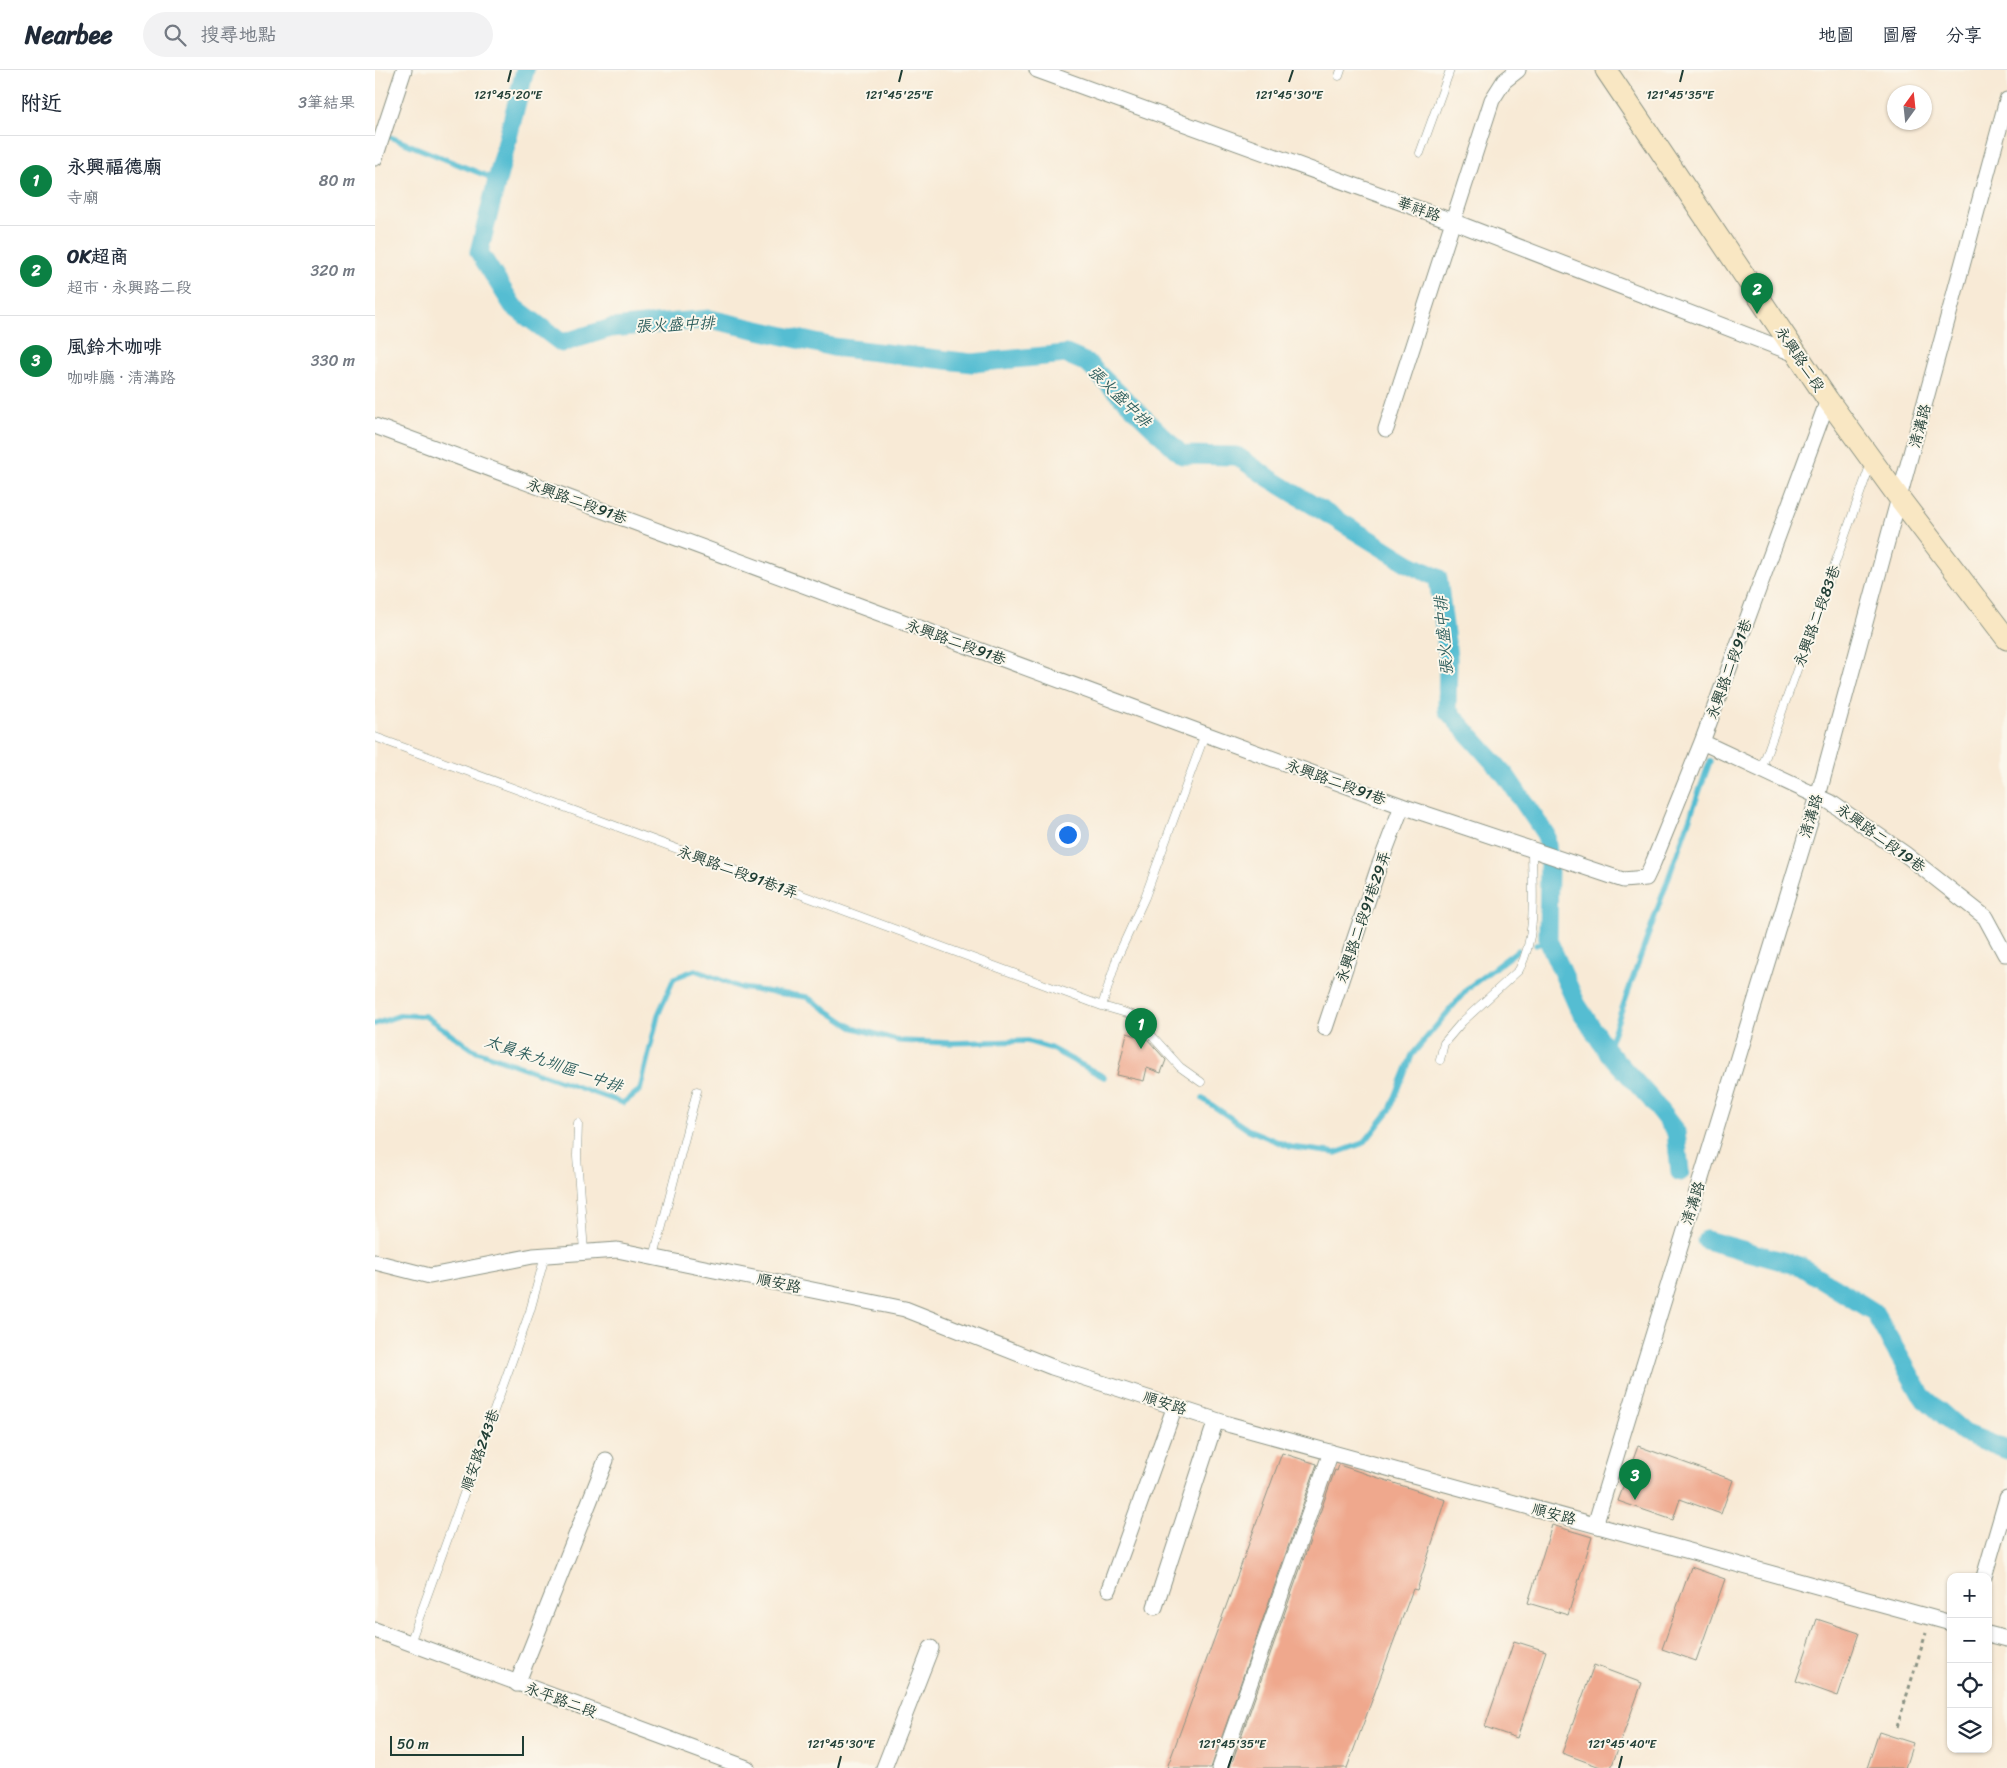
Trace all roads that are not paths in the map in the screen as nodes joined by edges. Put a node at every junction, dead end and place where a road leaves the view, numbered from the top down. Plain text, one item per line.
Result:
1 (404, 70) edge
2 (1037, 70) edge
3 (1449, 70) edge
4 (1518, 70) edge
5 (1605, 70) edge
6 (2007, 100) edge
7 (1420, 153) dead end
8 (375, 158) edge
9 (1452, 221) junction
10 (1798, 355) junction
11 (1828, 400) junction
12 (375, 426) edge
13 (1386, 429) dead end
14 (1872, 462) junction
15 (1900, 500) junction
16 (2007, 639) edge
17 (1205, 734) junction
18 (375, 737) edge
19 (1702, 742) junction
20 (1761, 770) junction
21 (1817, 796) junction
22 (1402, 806) junction
23 (1536, 851) junction
24 (2007, 954) edge
25 (1102, 1006) junction
26 (1325, 1028) dead end
27 (1440, 1060) dead end
28 (1201, 1082) dead end
29 (697, 1091) dead end
30 (578, 1123) dead end
31 (584, 1252) junction
32 (545, 1256) junction
33 (654, 1257) junction
34 (375, 1262) edge
35 (1175, 1406) junction
36 (1216, 1420) junction
37 (1331, 1452) junction
38 (606, 1460) dead end
39 (2007, 1498) edge
40 (1595, 1525) junction
41 (1985, 1573) edge
42 (1109, 1589) dead end
43 (1155, 1607) dead end
44 (1947, 1622) edge
45 (375, 1630) edge
46 (1992, 1635) edge
47 (2007, 1639) edge
48 (410, 1643) junction
49 (931, 1648) dead end
50 (517, 1684) junction
51 (747, 1768) edge
52 (884, 1768) edge
53 (1219, 1768) edge

1 - 8 street
2 - 9 street, 華祥路
3 - 7 lane
4 - 9 street
5 - 10 street, 永興路二段
6 - 15 street, 清溝路
9 - 10 street, 華祥路
9 - 13 street
10 - 11 street, 永興路二段
11 - 14 street, 永興路二段
11 - 19 street, 永興路二段91巷
12 - 17 street, 永興路二段91巷
14 - 15 street, 永興路二段
14 - 20 lane, 永興路二段83巷
15 - 16 street, 永興路二段
15 - 21 street, 清溝路
17 - 22 street, 永興路二段91巷
17 - 25 lane
18 - 25 lane, 永興路二段91巷1弄
19 - 20 street, 永興路二段19巷
19 - 23 street, 永興路二段91巷
20 - 21 street, 永興路二段19巷
21 - 24 street, 永興路二段19巷
21 - 40 street, 清溝路
22 - 23 street, 永興路二段91巷
22 - 26 street, 永興路二段91巷29弄
23 - 27 lane
25 - 28 lane, 永興路二段91巷1弄
29 - 33 lane
30 - 31 lane
31 - 32 street, 順安路
31 - 33 street, 順安路
32 - 34 street, 順安路
32 - 48 lane, 順安路243巷
33 - 35 street, 順安路
35 - 36 street, 順安路
35 - 42 street
36 - 37 street, 順安路
36 - 43 street
37 - 40 street, 順安路
37 - 53 street
38 - 50 street
39 - 41 street
40 - 44 street, 順安路
45 - 48 street, 永平路二段
46 - 47 street
48 - 50 street, 永平路二段
49 - 52 street
50 - 51 street, 永平路二段

